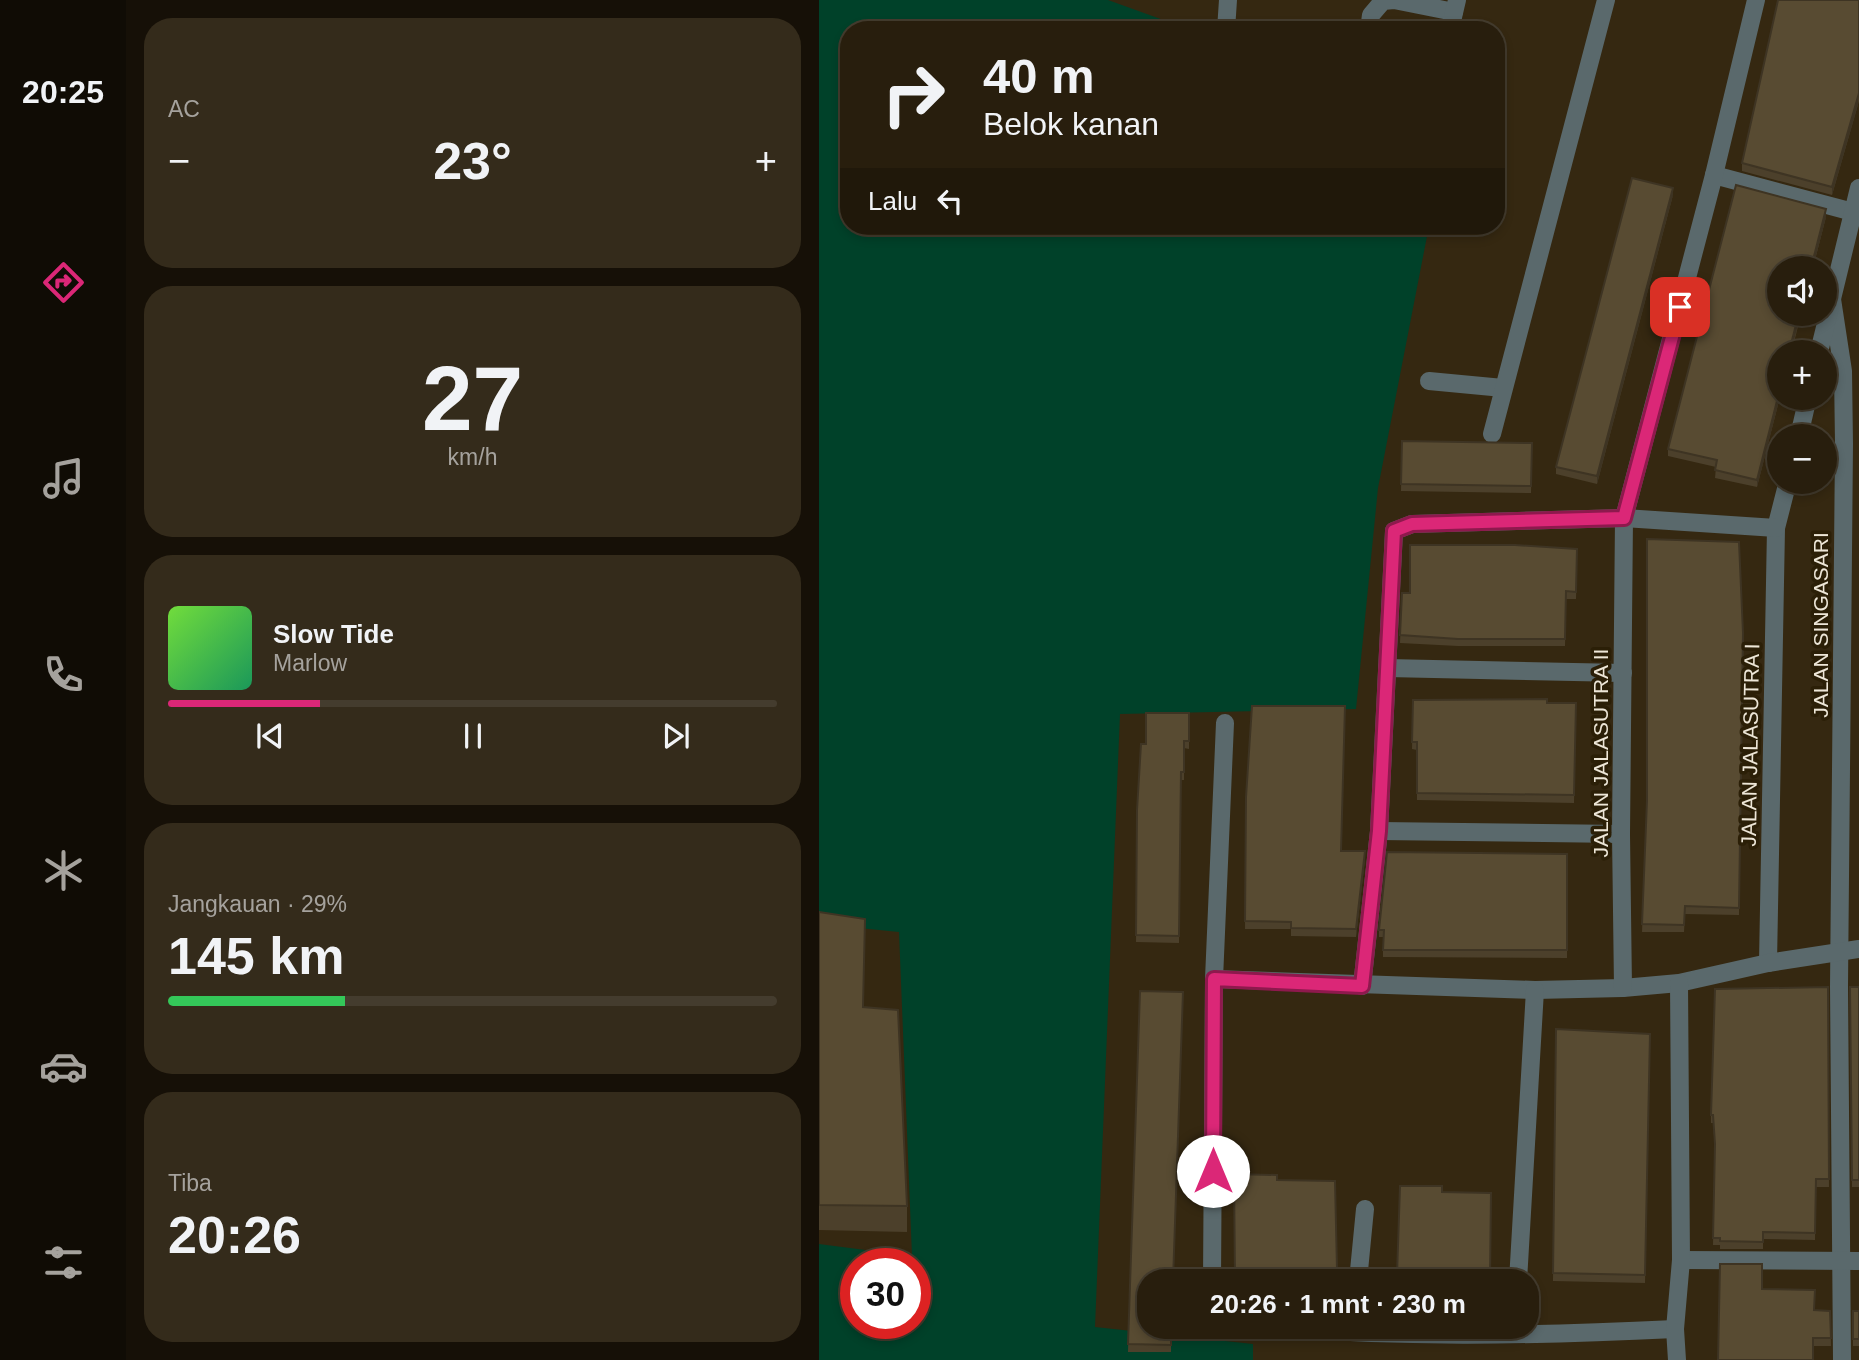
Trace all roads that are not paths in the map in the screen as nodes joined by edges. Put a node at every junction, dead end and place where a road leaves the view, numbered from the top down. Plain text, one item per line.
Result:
1 (1228, 0) edge
2 (1606, 0) edge
3 (1756, 0) edge
4 (1453, 14) edge
5 (1227, 21) edge
6 (1370, 21) edge
7 (1714, 175) junction
8 (1859, 188) edge
9 (1854, 224) edge
10 (1837, 282) edge
11 (1836, 326) edge
12 (1429, 381) dead end
13 (1503, 388) junction
14 (1492, 434) dead end
15 (1785, 494) edge
16 (1624, 518) junction
17 (1776, 528) junction
18 (1388, 668) junction
19 (1623, 673) junction
20 (1225, 723) dead end
21 (1379, 831) junction
22 (1621, 834) junction
23 (1859, 949) edge
24 (1840, 951) junction
25 (1768, 963) junction
26 (1214, 979) junction
27 (1679, 983) junction
28 (1362, 986) junction
29 (1623, 988) junction
30 (1535, 990) junction
31 (1365, 1209) dead end
32 (1681, 1260) junction
33 (1839, 1261) junction
34 (1859, 1261) edge
35 (1212, 1269) edge
36 (1359, 1269) edge
37 (1519, 1269) edge
38 (1675, 1329) junction
39 (1539, 1331) edge
40 (1677, 1360) edge
41 (1842, 1360) edge

1 - 5 street
2 - 13 street
3 - 7 street, JALAN JALASUTRA II
4 - 6 street
7 - 9 street
7 - 16 street, JALAN JALASUTRA II
8 - 9 street
9 - 10 street
11 - 24 street, JALAN SINGASARI
12 - 13 street
13 - 14 street
15 - 17 street, JALAN JALASUTRA I
16 - 17 street
16 - 18 street
16 - 19 street, JALAN JALASUTRA II
17 - 25 street, JALAN JALASUTRA I
18 - 19 street
18 - 21 street
19 - 22 street, JALAN JALASUTRA II
20 - 26 street
21 - 22 street
21 - 28 street
22 - 29 street, JALAN JALASUTRA II
23 - 24 street
24 - 25 street
24 - 33 street, JALAN SINGASARI
25 - 27 street
26 - 28 street
26 - 35 street
27 - 29 street
27 - 32 street
28 - 30 street
29 - 30 street
30 - 37 street
31 - 36 street
32 - 33 street
32 - 38 street
33 - 34 street
33 - 41 street, JALAN SINGASARI
38 - 39 street
38 - 40 street

